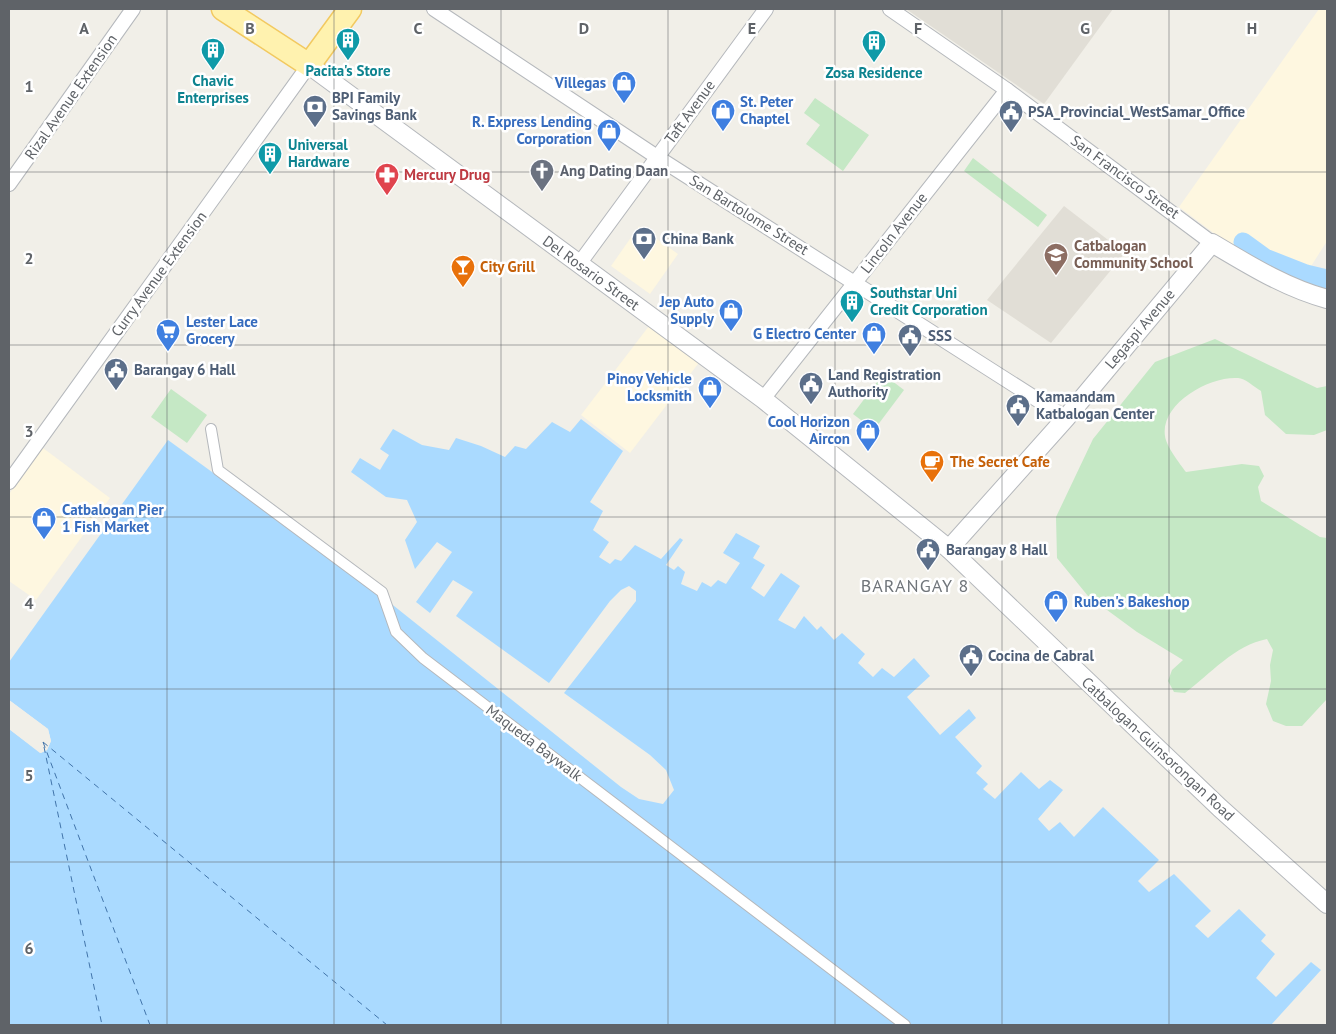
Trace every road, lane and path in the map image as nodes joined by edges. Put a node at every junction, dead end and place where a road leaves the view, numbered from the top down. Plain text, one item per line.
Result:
1 (133, 9) edge
2 (223, 9) edge
3 (350, 9) edge
4 (434, 9) edge
5 (766, 9) edge
6 (890, 9) edge
7 (309, 66) junction
8 (1007, 90) junction
9 (657, 157) junction
10 (9, 184) edge
11 (1212, 243) junction
12 (579, 264) junction
13 (855, 283) junction
14 (1327, 298) edge
15 (763, 399) junction
16 (1066, 418) junction
17 (211, 429) dead end
18 (9, 482) edge
19 (949, 549) junction
20 (1327, 904) edge
21 (905, 1025) edge

1 - 10 street, Rizal Avenue Extension
2 - 7 main road, Del Rosario Street
3 - 7 main road
4 - 9 street, San Bartolome Street
5 - 9 street, Taft Avenue
6 - 8 street, San Francisco Street
7 - 12 street, Del Rosario Street
7 - 18 street, Curry Avenue Extension
8 - 11 street, San Francisco Street
8 - 13 street, Lincoln Avenue
9 - 12 street, Taft Avenue
9 - 13 street, San Bartolome Street
11 - 14 street
11 - 16 street, Legaspi Avenue
12 - 15 street, Del Rosario Street
13 - 15 street, Lincoln Avenue
13 - 16 street, San Bartolome Street
15 - 19 street, Del Rosario Street
16 - 19 street, Legaspi Avenue
17 - 21 street, Maqueda Baywalk
19 - 20 street, Catbalogan-Guinsorongan Road

